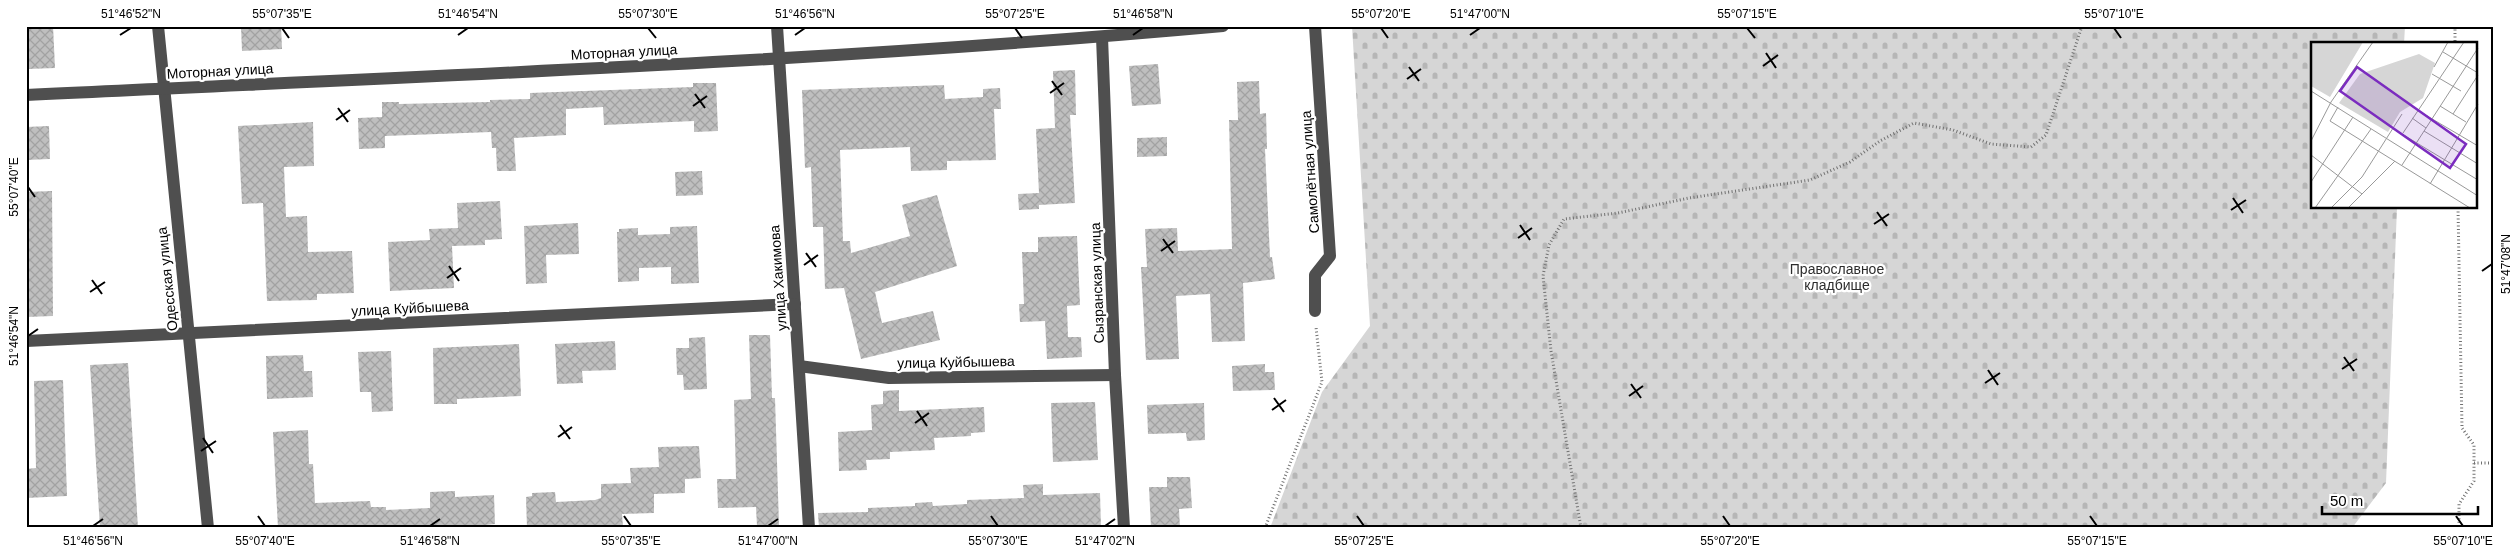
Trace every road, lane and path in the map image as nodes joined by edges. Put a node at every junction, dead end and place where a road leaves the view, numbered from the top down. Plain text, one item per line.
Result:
1 (158, 26) edge
2 (777, 26) edge
3 (1223, 26) edge
4 (1315, 26) edge
5 (2082, 26) edge
6 (2455, 26) edge
7 (1102, 37) junction
8 (2456, 42) edge
9 (778, 60) junction
10 (164, 89) junction
11 (26, 95) edge
12 (2458, 209) edge
13 (795, 304) junction
14 (1315, 311) joint
15 (187, 333) junction
16 (26, 341) edge
17 (799, 366) junction
18 (1115, 375) junction
19 (2474, 463) junction
20 (2494, 463) edge
21 (208, 528) edge
22 (810, 528) edge
23 (1124, 528) edge
24 (1265, 528) edge
25 (1581, 528) edge
26 (2459, 528) edge

1 - 10 street, Одесская улица
2 - 9 street, улица Хакимова
3 - 7 street, Моторная улица
4 - 14 street, Самолётная улица
5 - 25 path
6 - 8 path
7 - 9 street, Моторная улица
7 - 18 street, Сызранская улица
9 - 10 street, Моторная улица
9 - 13 street, улица Хакимова
10 - 11 street, Моторная улица
10 - 15 street, Одесская улица
12 - 19 path
13 - 15 street, улица Куйбышева
13 - 17 street, улица Хакимова
14 - 24 path
15 - 16 street, улица Куйбышева
15 - 21 street, Одесская улица
17 - 18 street, улица Куйбышева
17 - 22 street, улица Хакимова
18 - 23 street, Сызранская улица
19 - 20 path
19 - 26 path

